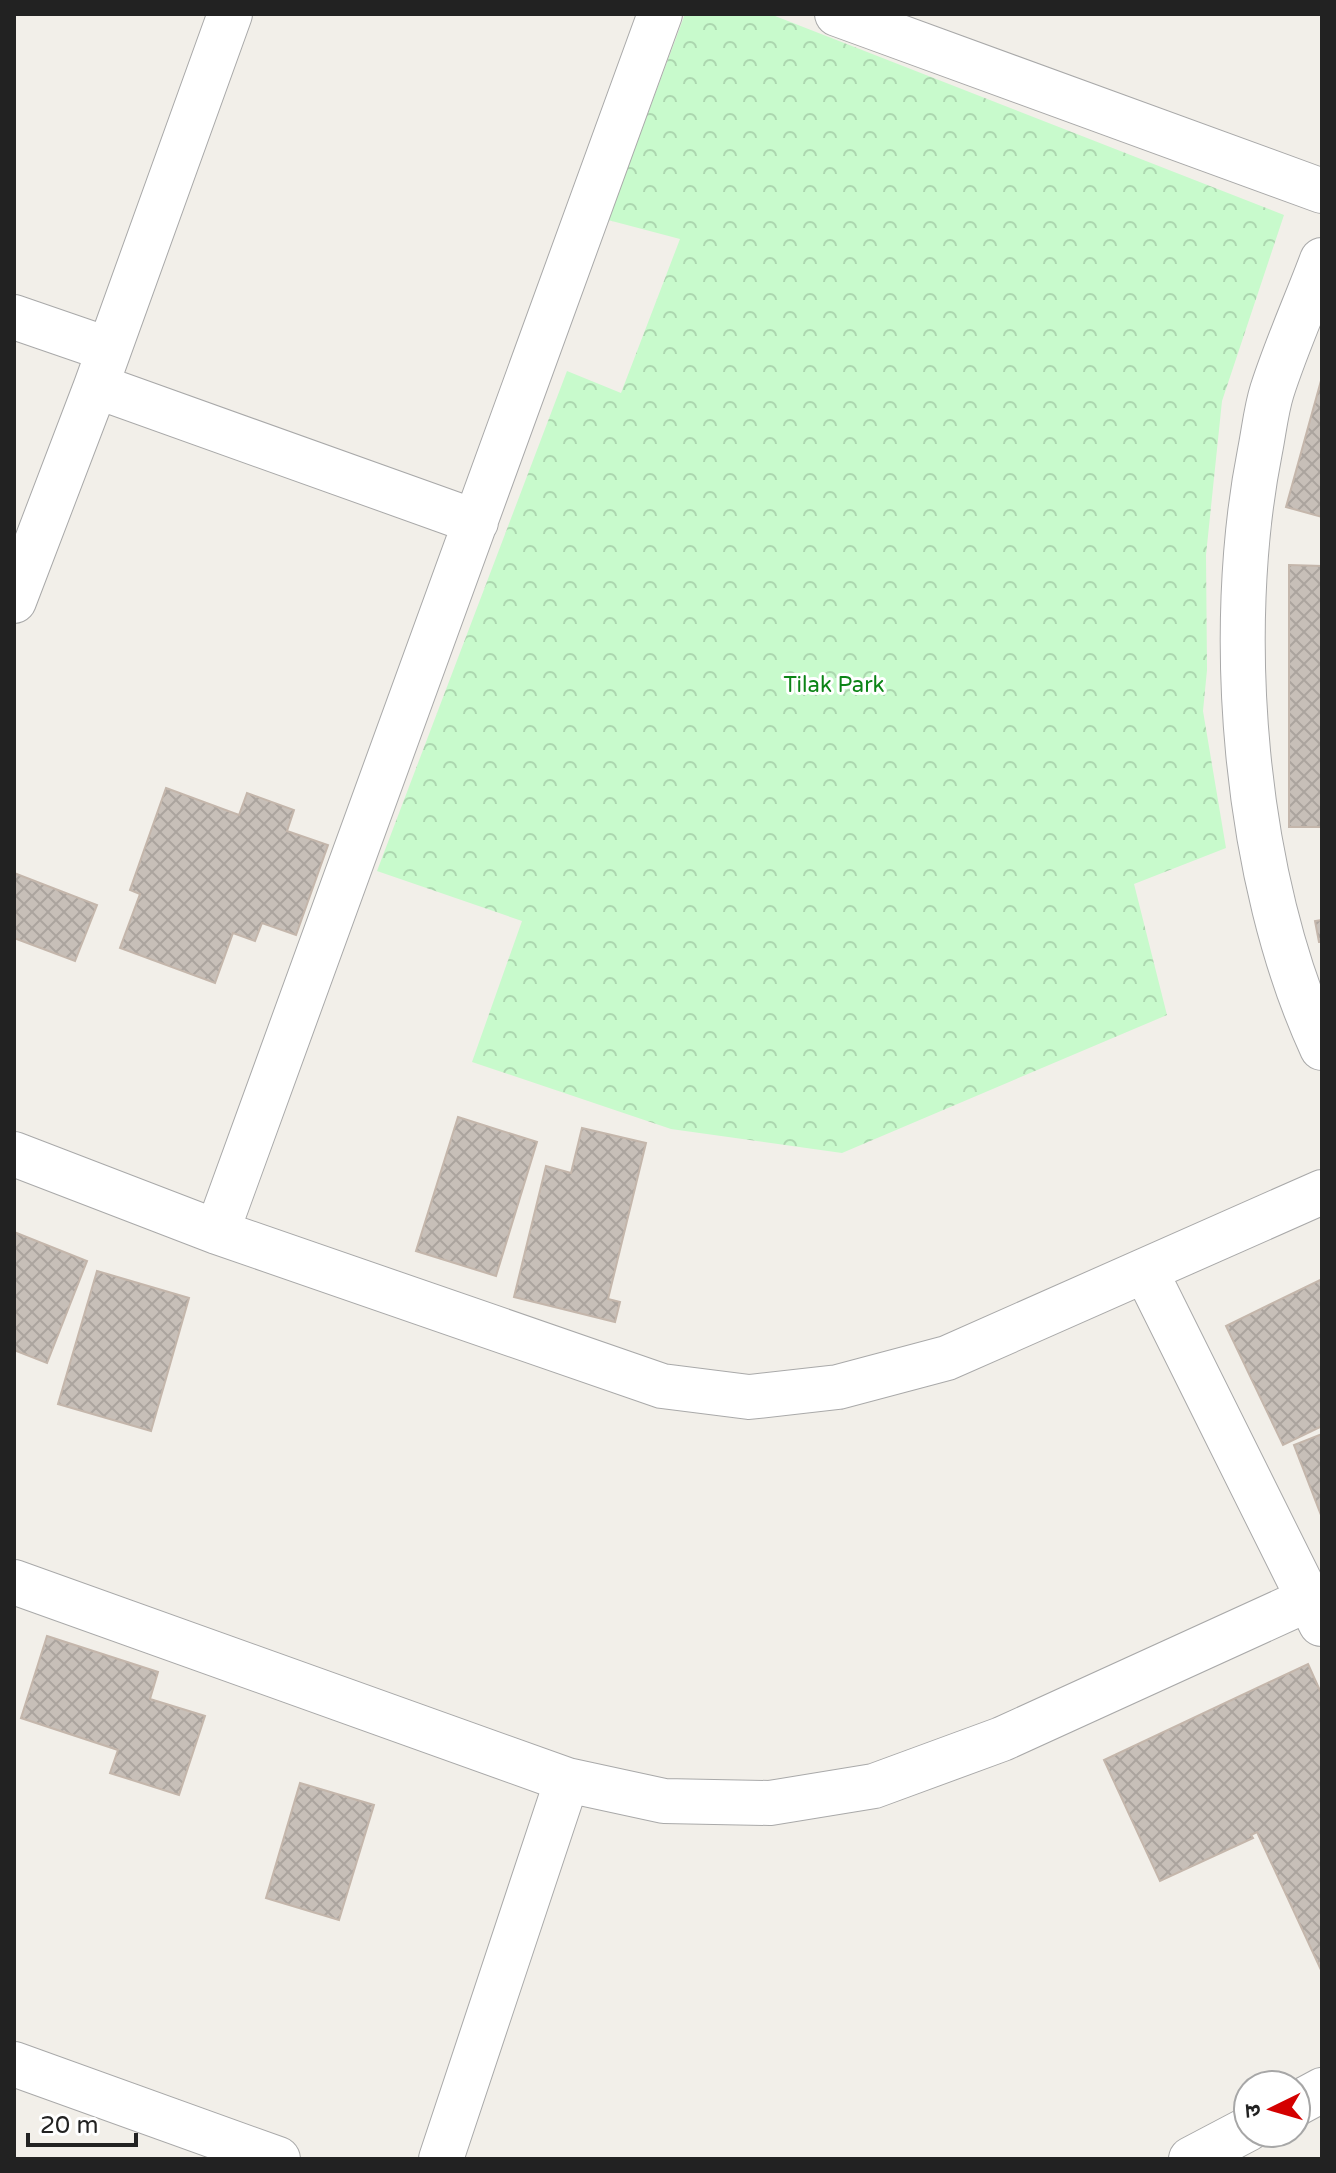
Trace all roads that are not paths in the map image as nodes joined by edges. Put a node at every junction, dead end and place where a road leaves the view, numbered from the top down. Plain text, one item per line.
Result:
1 (230, 14) edge
2 (660, 14) edge
3 (837, 14) edge
4 (1322, 191) edge
5 (1322, 260) edge
6 (14, 317) edge
7 (102, 368) junction
8 (476, 522) junction
9 (14, 601) edge
10 (1322, 1048) edge
11 (14, 1154) edge
12 (1322, 1192) edge
13 (217, 1232) junction
14 (1146, 1272) junction
15 (14, 1582) edge
16 (1315, 1612) edge
17 (567, 1780) junction
18 (14, 2064) edge
19 (1232, 2137) edge
20 (278, 2159) edge
21 (441, 2159) edge
22 (1191, 2159) edge

1 - 7 street
2 - 8 street
3 - 4 street
5 - 10 street
6 - 7 street
7 - 8 street
7 - 9 street
8 - 13 street
11 - 13 street
12 - 14 street
13 - 14 street
14 - 16 street
15 - 17 street
16 - 17 street
17 - 21 street
18 - 20 street
19 - 22 street

